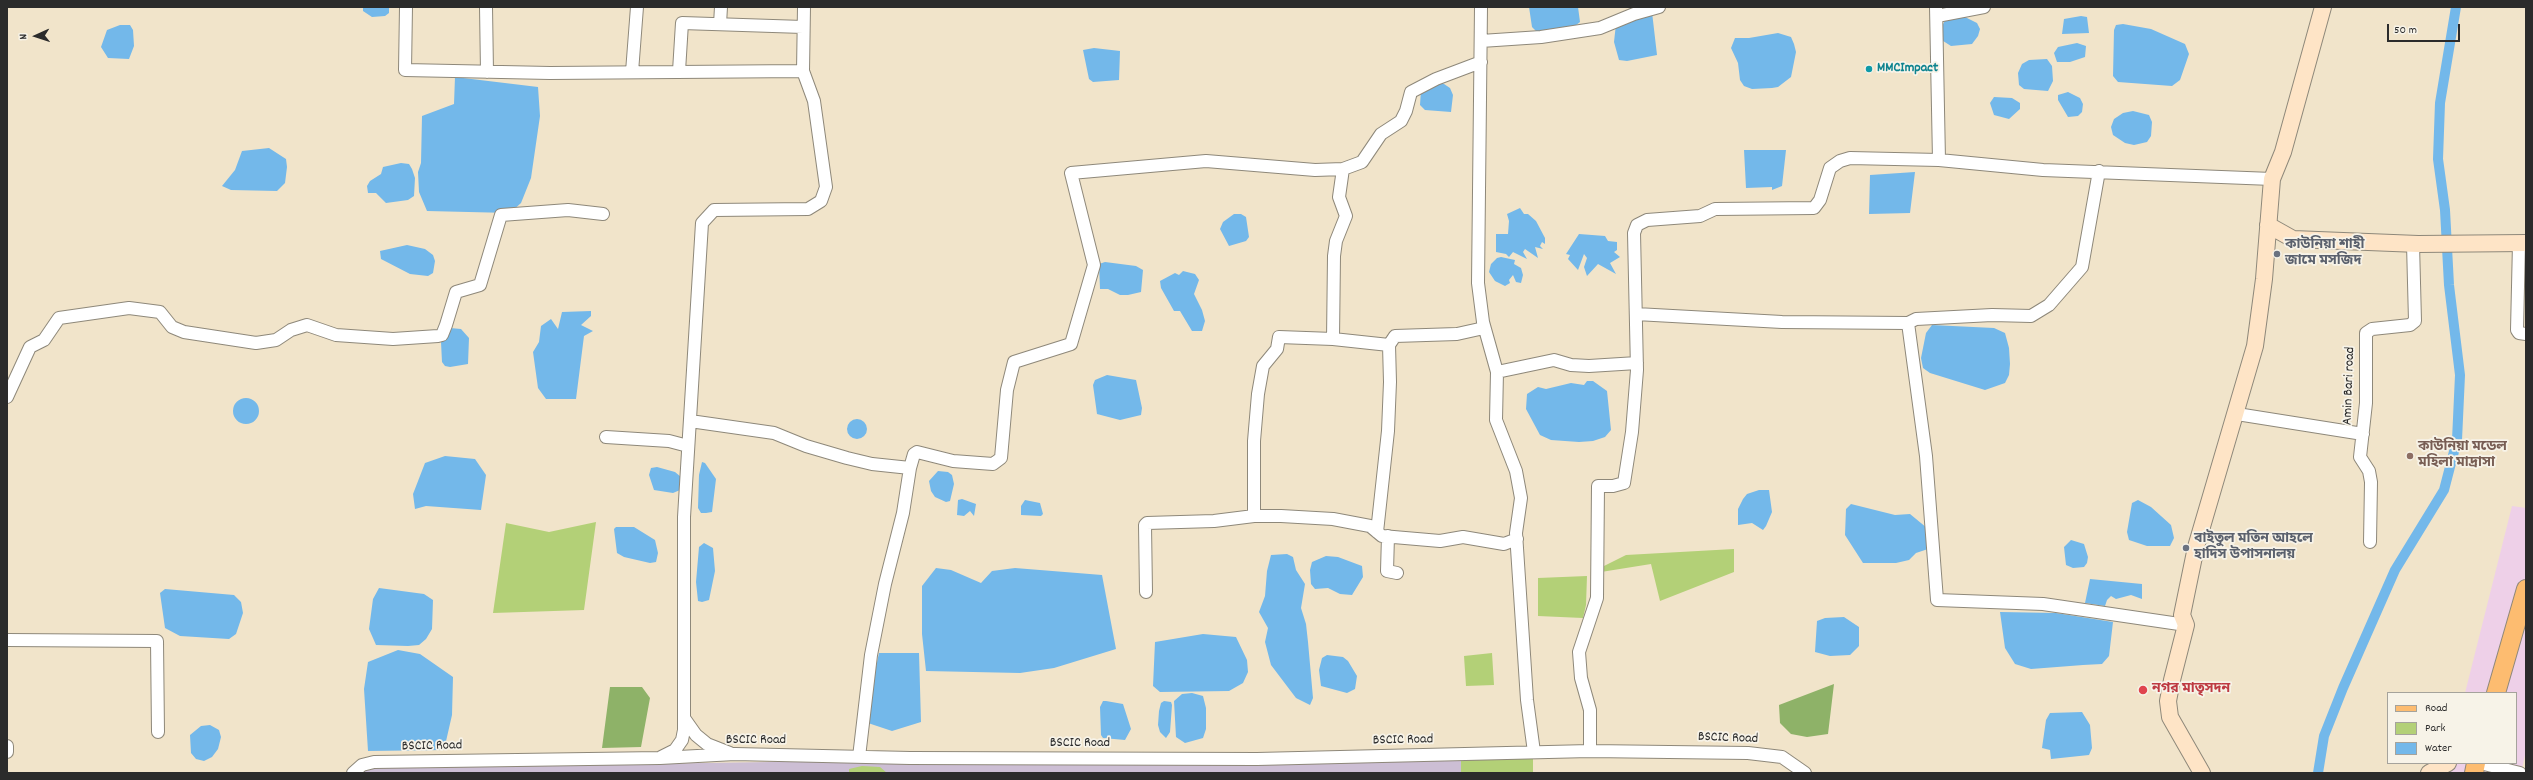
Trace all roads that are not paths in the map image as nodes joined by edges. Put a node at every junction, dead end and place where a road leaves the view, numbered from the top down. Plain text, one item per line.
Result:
1 (406, 7) edge
2 (486, 7) edge
3 (637, 7) edge
4 (721, 7) edge
5 (804, 7) edge
6 (1480, 7) edge
7 (1659, 7) edge
8 (1984, 7) edge
9 (2323, 7) edge
10 (1937, 11) edge
11 (720, 24) junction
12 (803, 27) junction
13 (1481, 41) junction
14 (1481, 62) junction
15 (679, 71) junction
16 (803, 71) junction
17 (487, 72) junction
18 (632, 72) junction
19 (1939, 160) junction
20 (1343, 169) junction
21 (2099, 171) junction
22 (2272, 179) junction
23 (602, 214) dead end
24 (2268, 225) junction
25 (2522, 243) edge
26 (2416, 244) junction
27 (1636, 314) junction
28 (1908, 323) junction
29 (1484, 328) junction
30 (2526, 334) edge
31 (1333, 339) junction
32 (1389, 345) junction
33 (1637, 363) junction
34 (1497, 372) junction
35 (7, 397) edge
36 (2237, 414) junction
37 (690, 421) junction
38 (2363, 434) junction
39 (606, 437) dead end
40 (688, 446) junction
41 (910, 468) junction
42 (1254, 516) junction
43 (1377, 532) junction
44 (1388, 536) junction
45 (1516, 539) junction
46 (2370, 542) dead end
47 (1398, 573) dead end
48 (2526, 589) edge
49 (1146, 592) dead end
50 (2186, 626) junction
51 (7, 640) edge
52 (2496, 692) edge
53 (684, 717) junction
54 (158, 732) dead end
55 (7, 746) edge
56 (7, 752) edge
57 (1534, 752) junction
58 (1590, 752) junction
59 (735, 754) junction
60 (859, 757) junction
61 (660, 758) junction
62 (2446, 764) edge
63 (2484, 764) edge
64 (353, 773) edge
65 (1805, 773) edge
66 (2202, 773) edge
67 (2429, 773) edge
68 (2520, 773) edge

1 - 17 street
2 - 17 street
3 - 18 street
4 - 11 street
5 - 12 street
6 - 13 street
7 - 13 street
8 - 10 street
9 - 22 street
10 - 19 street
11 - 12 street
11 - 15 street
12 - 16 street
13 - 14 street
14 - 20 street
14 - 29 street
15 - 16 street
15 - 18 street
16 - 37 street
17 - 18 street
19 - 21 street
19 - 27 street
20 - 31 street
20 - 41 street
21 - 22 street
21 - 28 street
22 - 24 street
23 - 35 street
24 - 26 street
24 - 36 street
25 - 26 street
25 - 30 street
26 - 38 street, Amin Bari road
27 - 28 street
27 - 33 street
28 - 50 street
29 - 32 street
29 - 34 street
31 - 32 street
31 - 42 street
32 - 43 street
33 - 34 street
33 - 58 street
34 - 45 street
36 - 38 street
36 - 50 street
37 - 40 street
37 - 41 street
38 - 46 street, Amin Bari road
39 - 40 street
40 - 53 street
41 - 60 street
42 - 43 street
42 - 49 street
43 - 44 street
44 - 45 street
44 - 47 street
45 - 57 street
48 - 52 main road
50 - 66 street
51 - 54 street
53 - 59 street
53 - 61 street
55 - 56 street
57 - 58 street, BSCIC Road
57 - 60 street, BSCIC Road
58 - 65 street, BSCIC Road
59 - 60 street, BSCIC Road
59 - 61 street, BSCIC Road
61 - 64 street, BSCIC Road
62 - 67 street
63 - 68 street

